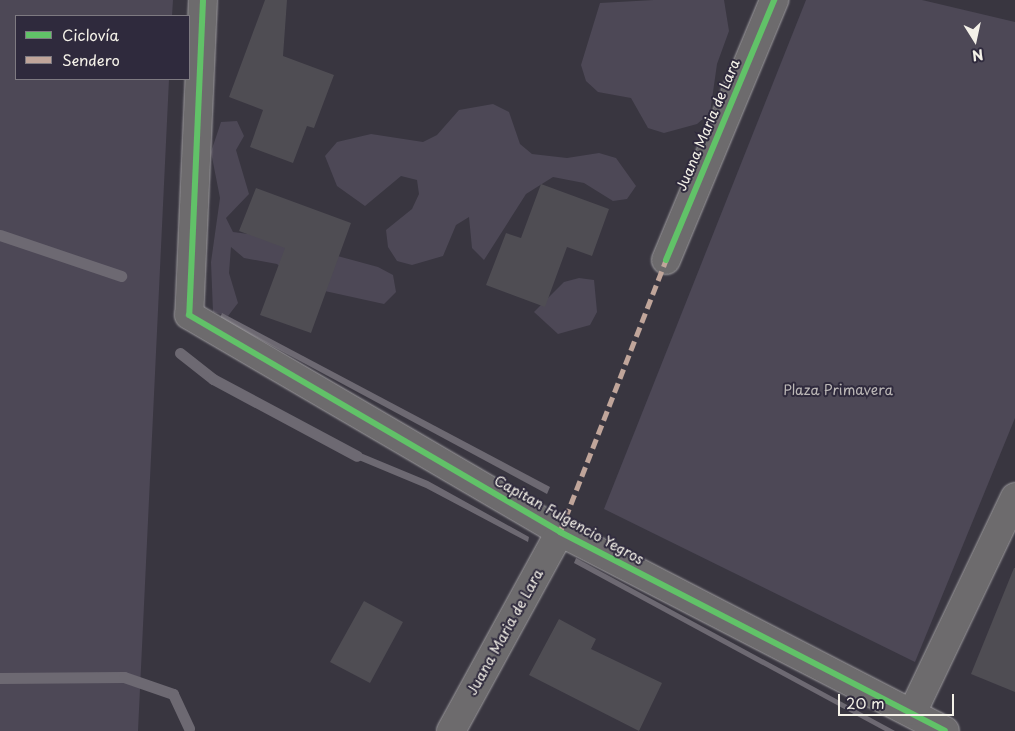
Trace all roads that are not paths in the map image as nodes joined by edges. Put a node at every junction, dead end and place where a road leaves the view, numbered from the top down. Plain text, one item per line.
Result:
1 (203, 0) edge
2 (774, 0) edge
3 (666, 260) dead end
4 (1015, 497) edge
5 (560, 532) junction
6 (913, 711) junction
7 (939, 730) edge
8 (450, 731) edge

1 - 5 street, Capitan Fulgencio Yegros
2 - 3 street, Juana Maria de Lara
4 - 6 street
5 - 6 street, Capitan Fulgencio Yegros
5 - 8 street, Juana Maria de Lara
6 - 7 street, Capitan Fulgencio Yegros

